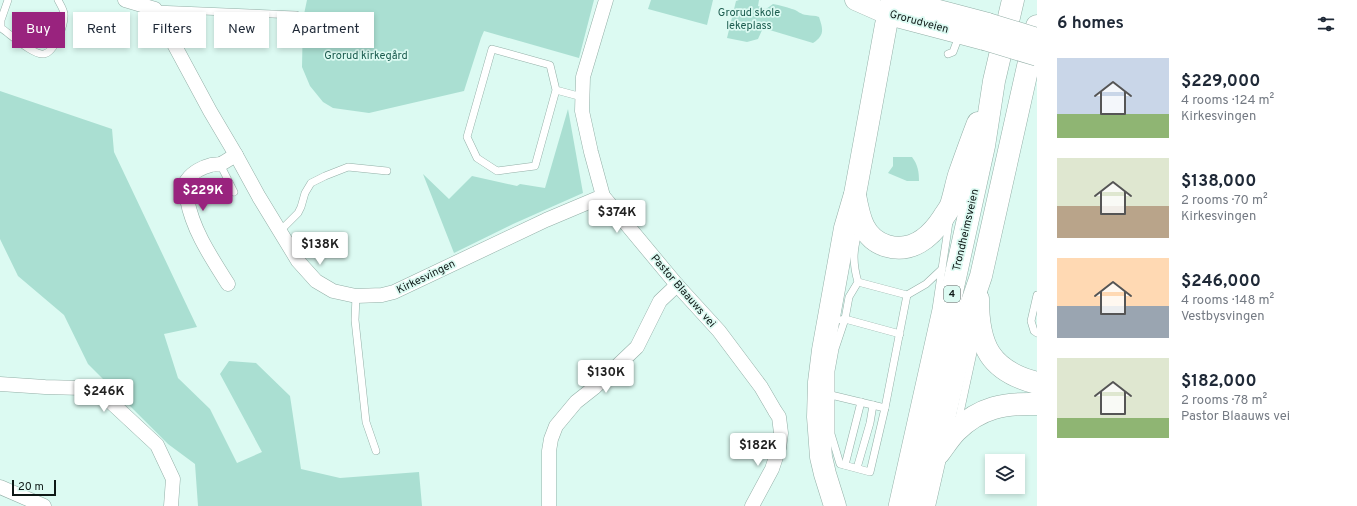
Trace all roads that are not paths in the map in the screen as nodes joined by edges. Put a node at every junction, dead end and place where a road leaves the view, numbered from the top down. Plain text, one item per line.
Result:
1 (8, 0) edge
2 (58, 0) edge
3 (125, 0) edge
4 (606, 0) edge
5 (855, 0) edge
6 (1013, 0) edge
7 (894, 5) edge
8 (155, 9) junction
9 (277, 14) edge
10 (1037, 26) edge
11 (986, 31) junction
12 (960, 34) junction
13 (1037, 38) edge
14 (948, 54) dead end
15 (1037, 56) edge
16 (994, 81) junction
17 (556, 90) junction
18 (582, 97) junction
19 (236, 155) junction
20 (220, 164) junction
21 (387, 171) dead end
22 (234, 192) dead end
23 (855, 194) junction
24 (603, 196) junction
25 (950, 206) junction
26 (861, 223) junction
27 (280, 231) junction
28 (942, 269) junction
29 (981, 276) junction
30 (858, 282) junction
31 (228, 284) dead end
32 (677, 285) junction
33 (907, 295) junction
34 (1037, 295) edge
35 (356, 296) junction
36 (836, 322) junction
37 (979, 322) junction
38 (1037, 333) edge
39 (900, 334) junction
40 (1037, 383) edge
41 (0, 384) edge
42 (831, 395) junction
43 (861, 402) junction
44 (1037, 404) edge
45 (873, 405) junction
46 (885, 408) junction
47 (955, 432) junction
48 (376, 451) dead end
49 (935, 457) junction
50 (845, 465) junction
51 (857, 468) junction
52 (0, 488) edge
53 (44, 506) edge
54 (171, 506) edge
55 (549, 506) edge
56 (752, 506) edge
57 (835, 506) edge
58 (892, 506) edge
59 (905, 506) edge
60 (924, 506) edge

1 - 2 lane
3 - 8 street
4 - 18 street, Pastor Blaauws vei
5 - 7 street, Grorudveien
6 - 16 highway, Trondheimsveien / 4
7 - 11 street, Grorudveien
7 - 12 street, Grorudveien
7 - 23 highway
8 - 9 lane
8 - 19 street, Kirkesvingen
10 - 29 highway, 4
11 - 12 street, Grorudveien
11 - 13 street, bridge
11 - 15 street, bridge
12 - 14 lane
16 - 25 highway
16 - 59 highway, Trondheimsveien / 4
17 - 17 lane
17 - 18 lane
18 - 24 street, Pastor Blaauws vei
19 - 20 street
19 - 27 street, Kirkesvingen
20 - 22 lane
20 - 31 street
21 - 27 lane
23 - 26 highway
23 - 36 highway
24 - 32 street, Pastor Blaauws vei
24 - 35 street, Kirkesvingen
25 - 26 highway
25 - 28 lane
26 - 30 lane
27 - 35 street, Kirkesvingen
28 - 33 lane
28 - 58 lane
29 - 37 highway
29 - 49 highway, 4
30 - 33 lane
30 - 36 lane
32 - 55 street
32 - 56 street, Pastor Blaauws vei
33 - 39 lane
34 - 38 lane
35 - 48 lane
36 - 39 lane
36 - 42 lane
36 - 57 highway
37 - 40 highway
37 - 47 lane
39 - 46 lane
41 - 54 street
42 - 43 lane
42 - 50 lane
43 - 45 lane
43 - 50 lane
44 - 47 highway
45 - 46 lane
45 - 51 lane
46 - 51 lane
47 - 49 highway
49 - 60 highway, 4
50 - 51 lane
52 - 53 street

